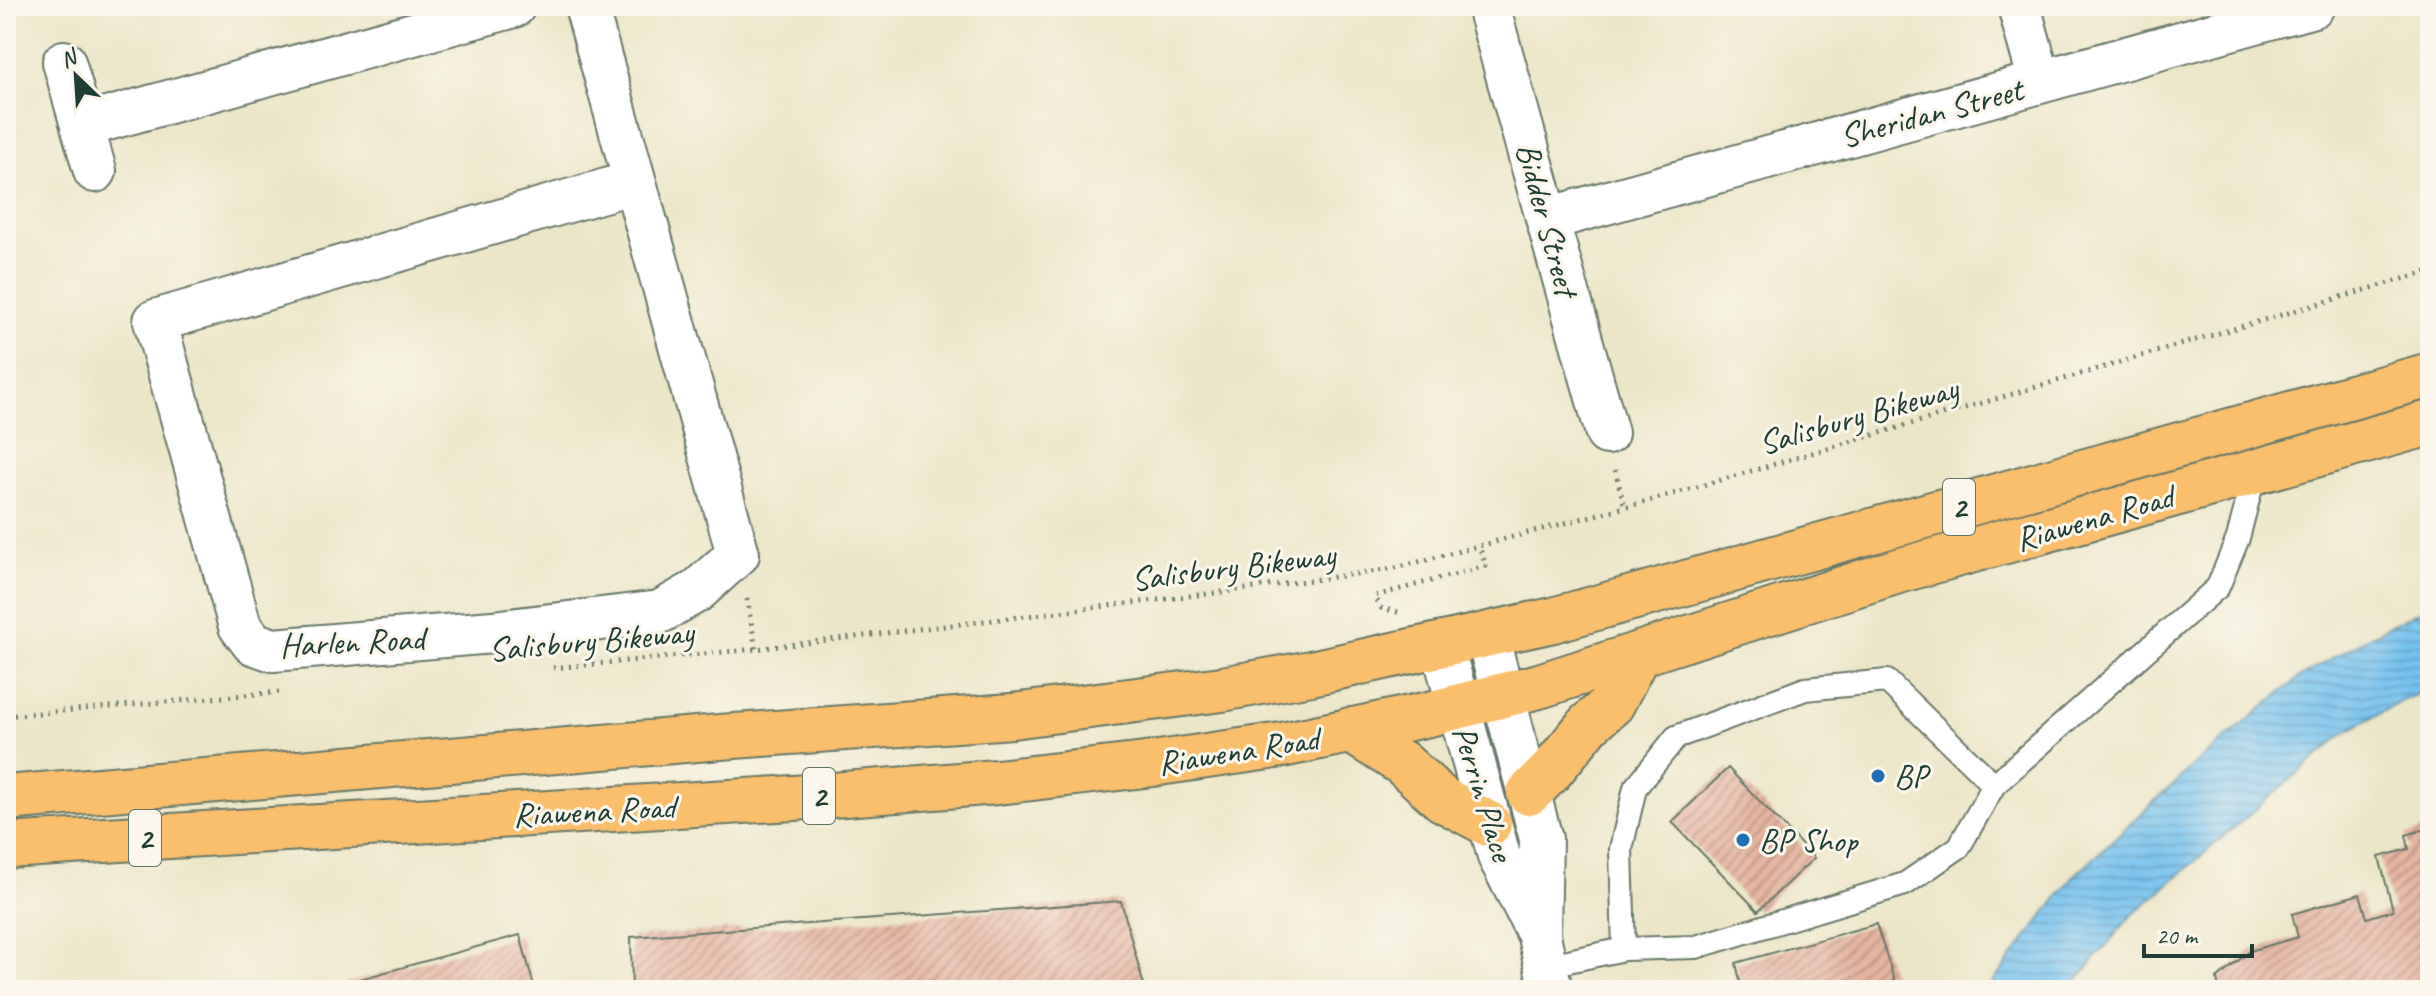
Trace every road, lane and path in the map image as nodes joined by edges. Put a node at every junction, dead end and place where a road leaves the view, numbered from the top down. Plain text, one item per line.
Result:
1 (514, 6) edge
2 (586, 6) edge
3 (1488, 6) edge
4 (2019, 6) edge
5 (2313, 6) edge
6 (64, 62) dead end
7 (2040, 82) junction
8 (82, 126) junction
9 (95, 171) dead end
10 (634, 182) junction
11 (1548, 219) junction
12 (2430, 271) edge
13 (2430, 375) edge
14 (2430, 423) edge
15 (1607, 433) dead end
16 (2255, 472) junction
17 (1479, 546) junction
18 (1406, 614) dead end
19 (1487, 635) junction
20 (1442, 645) junction
21 (1637, 656) junction
22 (538, 669) dead end
23 (287, 691) dead end
24 (1502, 697) junction
25 (1458, 707) junction
26 (6, 716) edge
27 (1350, 730) junction
28 (1994, 785) junction
29 (1529, 793) junction
30 (6, 798) edge
31 (1489, 824) junction
32 (6, 846) edge
33 (1624, 949) junction
34 (1545, 964) edge

1 - 8 street
2 - 10 street, Harlen Road
3 - 11 street, Bidder Street
4 - 7 street
5 - 7 street, Sheridan Street
6 - 8 street
7 - 11 street, Sheridan Street
8 - 9 street
10 - 10 street, Harlen Road
11 - 15 street, Bidder Street
12 - 17 path, Salisbury Bikeway
13 - 19 highway, Riawena Road / 2
14 - 16 highway, Riawena Road / 2
16 - 21 highway, Riawena Road / 2
16 - 28 lane
17 - 18 path
17 - 22 path, Salisbury Bikeway
19 - 20 highway, Riawena Road / 2
19 - 24 street, Perrin Place
20 - 25 street, Perrin Place
20 - 30 highway, Riawena Road / 2
21 - 24 highway, Riawena Road / 2
21 - 29 highway
23 - 26 path
24 - 25 highway, Riawena Road / 2
24 - 29 street, Perrin Place
25 - 27 highway, Riawena Road / 2
25 - 31 street, Perrin Place
27 - 31 highway
27 - 32 highway, Riawena Road / 2
28 - 33 lane
28 - 33 lane
29 - 34 street, Perrin Place
31 - 34 street, Perrin Place
33 - 34 lane

